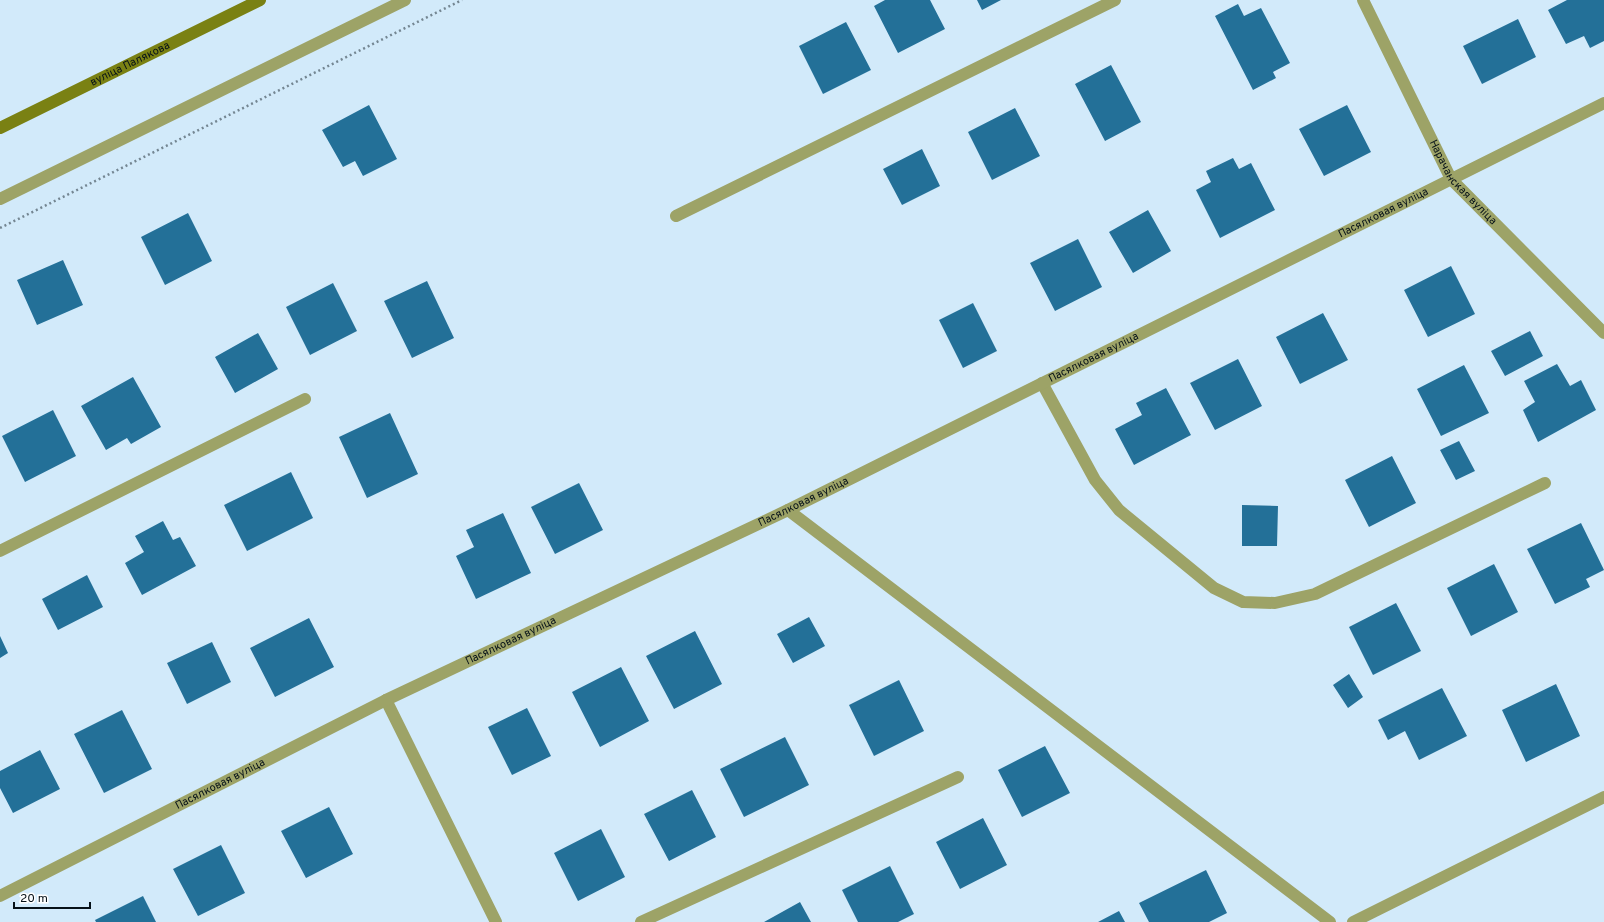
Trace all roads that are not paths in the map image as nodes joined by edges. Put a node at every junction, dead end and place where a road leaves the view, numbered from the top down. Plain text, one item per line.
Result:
1 (260, 0) edge
2 (405, 0) edge
3 (1115, 0) edge
4 (1363, 0) edge
5 (1604, 103) edge
6 (0, 128) edge
7 (1451, 179) junction
8 (0, 199) edge
9 (676, 216) dead end
10 (1604, 334) edge
11 (1042, 383) junction
12 (305, 399) dead end
13 (1545, 483) dead end
14 (788, 510) junction
15 (0, 551) edge
16 (386, 700) junction
17 (958, 777) dead end
18 (1604, 797) edge
19 (0, 896) edge
20 (496, 922) edge
21 (641, 922) edge
22 (1330, 922) edge
23 (1353, 922) edge

1 - 6 street, вуліца Палякова
2 - 8 street
3 - 9 street
4 - 7 street, Нарачанская вуліца
5 - 7 street, Пасялковая вуліца
7 - 10 street, Нарачанская вуліца
7 - 11 street, Пасялковая вуліца
11 - 13 street
11 - 14 street, Пасялковая вуліца
12 - 15 street
14 - 16 street, Пасялковая вуліца
14 - 22 street
16 - 19 street, Пасялковая вуліца
16 - 20 street
17 - 21 street
18 - 23 street

